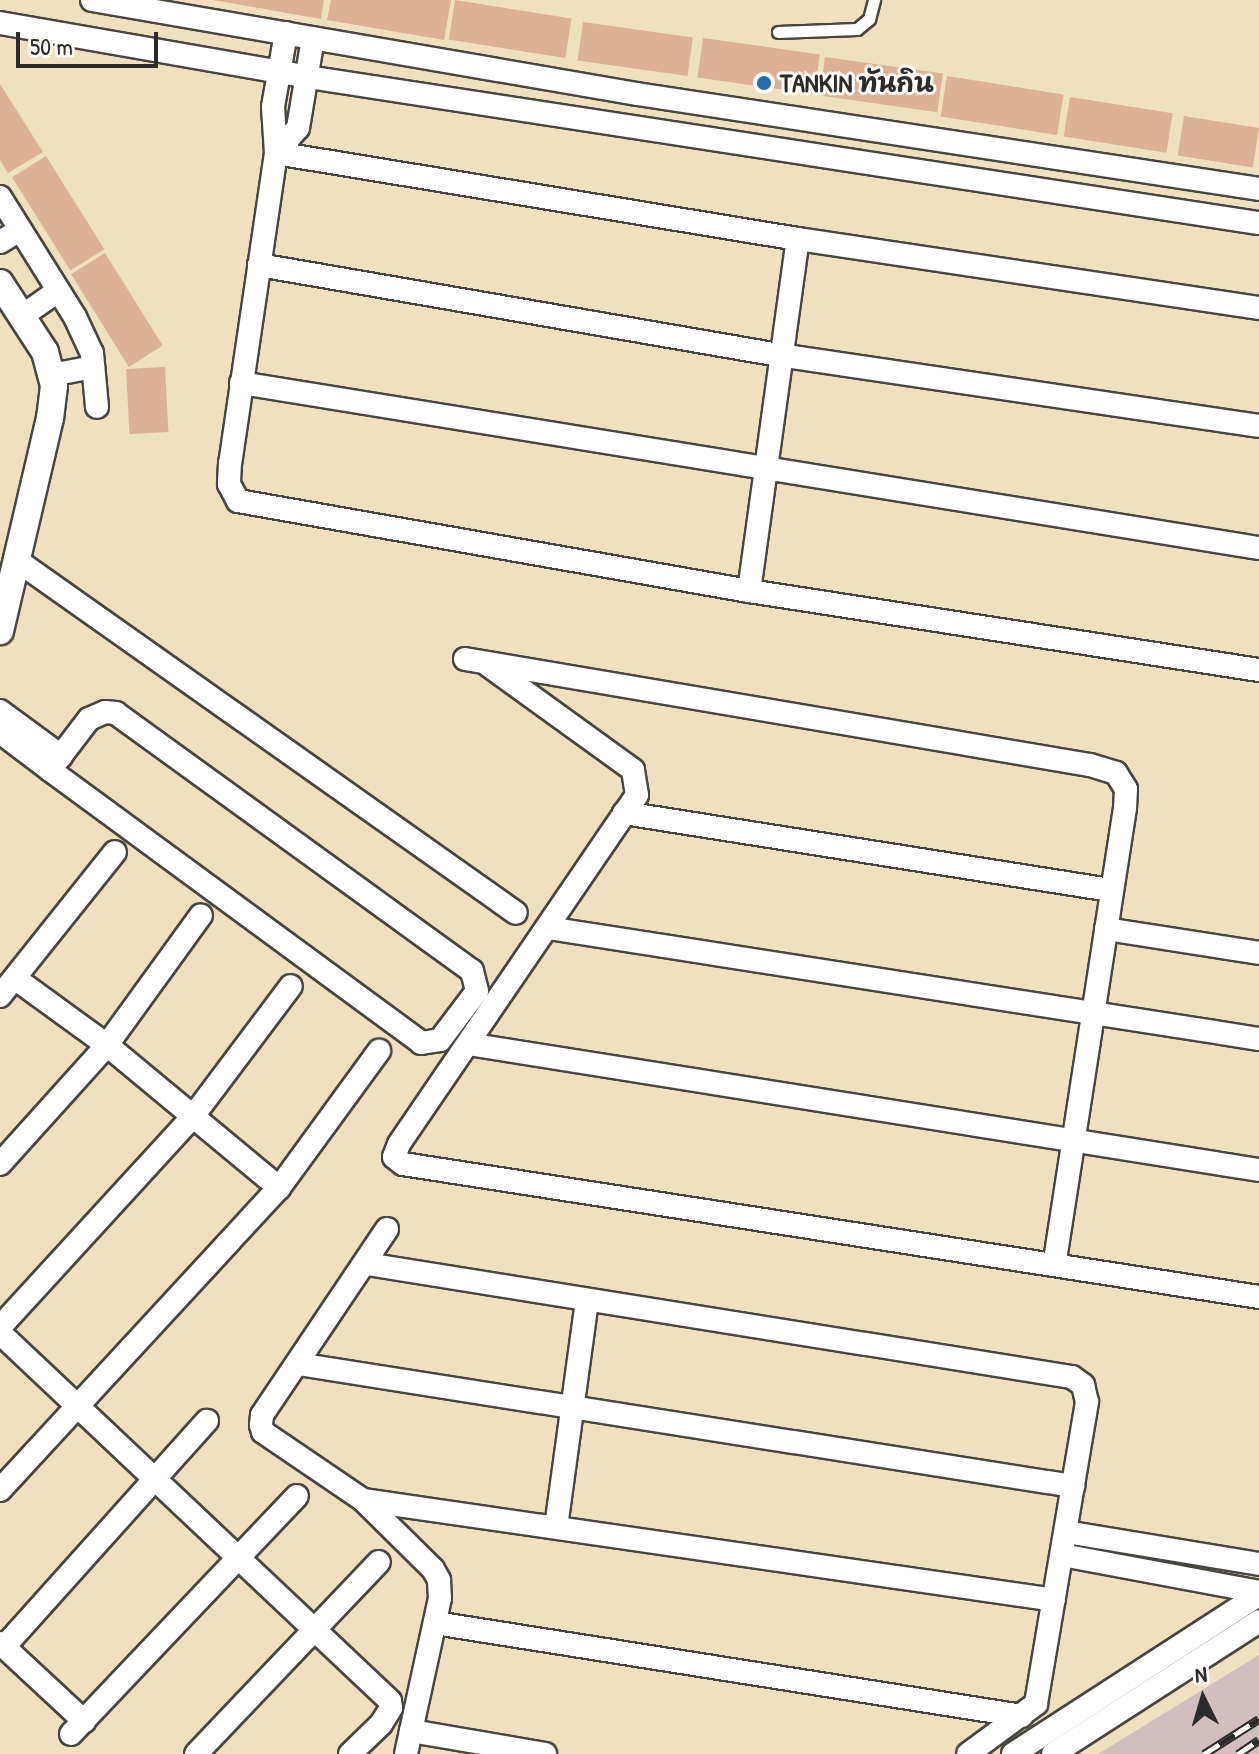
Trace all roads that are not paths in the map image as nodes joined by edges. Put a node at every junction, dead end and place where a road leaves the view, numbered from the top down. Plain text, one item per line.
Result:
1 (92, 0) edge
2 (874, 0) edge
3 (0, 23) edge
4 (778, 32) dead end
5 (286, 33) junction
6 (313, 38) junction
7 (280, 72) junction
8 (308, 77) junction
9 (637, 94) junction
10 (633, 126) junction
11 (999, 149) junction
12 (276, 153) junction
13 (994, 182) junction
14 (1259, 189) edge
15 (0, 197) edge
16 (1259, 223) edge
17 (20, 230) junction
18 (798, 239) junction
19 (0, 242) edge
20 (259, 265) junction
21 (0, 283) edge
22 (58, 291) junction
23 (1259, 308) edge
24 (22, 316) junction
25 (779, 355) junction
26 (93, 367) junction
27 (51, 375) junction
28 (241, 383) junction
29 (97, 407) dead end
30 (1259, 426) edge
31 (764, 468) junction
32 (1259, 548) edge
33 (15, 559) junction
34 (749, 591) junction
35 (0, 631) edge
36 (465, 659) dead end
37 (488, 665) junction
38 (1259, 670) edge
39 (0, 711) edge
40 (0, 732) edge
41 (56, 763) junction
42 (624, 813) junction
43 (115, 852) dead end
44 (1112, 890) junction
45 (516, 913) dead end
46 (201, 915) dead end
47 (548, 928) junction
48 (1106, 929) junction
49 (1259, 953) edge
50 (16, 979) junction
51 (291, 986) dead end
52 (0, 996) edge
53 (1091, 1012) junction
54 (1259, 1039) edge
55 (468, 1044) junction
56 (107, 1045) junction
57 (379, 1051) dead end
58 (194, 1115) junction
59 (1072, 1140) junction
60 (0, 1164) edge
61 (1259, 1170) edge
62 (279, 1188) junction
63 (387, 1229) dead end
64 (367, 1264) junction
65 (1054, 1265) junction
66 (1259, 1297) edge
67 (587, 1302) junction
68 (0, 1327) edge
69 (0, 1333) edge
70 (298, 1364) junction
71 (78, 1406) junction
72 (572, 1408) junction
73 (207, 1421) dead end
74 (154, 1478) junction
75 (1073, 1486) junction
76 (0, 1490) edge
77 (297, 1496) dead end
78 (363, 1500) junction
79 (556, 1527) junction
80 (1066, 1532) junction
81 (1062, 1555) junction
82 (239, 1559) junction
83 (379, 1562) dead end
84 (1259, 1564) edge
85 (1259, 1593) edge
86 (1054, 1600) junction
87 (1259, 1621) edge
88 (435, 1623) junction
89 (314, 1630) junction
90 (2, 1645) edge
91 (1022, 1716) junction
92 (411, 1731) junction
93 (196, 1754) edge
94 (350, 1754) edge
95 (406, 1754) edge
96 (545, 1754) edge
97 (968, 1754) edge
98 (1013, 1754) edge
99 (1053, 1754) edge

1 - 5 street
2 - 4 lane
3 - 7 street
5 - 6 street
5 - 7 street
6 - 8 street
6 - 9 street
7 - 8 street
7 - 12 street
8 - 10 street
8 - 12 street
9 - 10 street
9 - 11 street
10 - 13 street
11 - 13 street
11 - 14 street
12 - 18 street
12 - 20 street
13 - 16 street
15 - 17 street
17 - 19 street
17 - 22 street
18 - 23 street
18 - 25 street
20 - 25 street
20 - 28 street
21 - 24 street
22 - 24 street
22 - 26 street
24 - 27 street
25 - 30 street
25 - 31 street
26 - 27 street
26 - 29 street
27 - 33 street
28 - 31 street
28 - 34 street
31 - 32 street
31 - 34 street
33 - 35 street
33 - 45 street
34 - 38 street
36 - 37 street
37 - 42 street
37 - 44 street
39 - 41 street
40 - 41 street
41 - 41 street
42 - 44 street
42 - 47 street
43 - 50 street
44 - 48 street
46 - 56 street
47 - 53 street
47 - 55 street
48 - 49 street
48 - 53 street
50 - 52 street
50 - 56 street
51 - 58 street
53 - 54 street
53 - 59 street
55 - 59 street
55 - 65 street
56 - 58 street
56 - 60 street
57 - 62 street
58 - 62 street
58 - 68 street
59 - 61 street
59 - 65 street
62 - 71 street
63 - 64 street
64 - 67 street
64 - 70 street
65 - 66 street
67 - 72 street
67 - 75 street
69 - 71 street
70 - 72 street
70 - 78 street
71 - 74 street
71 - 76 street
72 - 75 street
72 - 79 street
73 - 74 street
74 - 82 street
74 - 90 street
75 - 80 street
77 - 82 street
78 - 79 street
78 - 88 street
79 - 86 street
80 - 81 street
80 - 84 street
81 - 85 street
81 - 86 street
82 - 89 street
82 - 90 street
83 - 89 street
85 - 98 street
86 - 91 street
87 - 99 street
88 - 91 street
88 - 92 street
89 - 93 street
89 - 94 street
91 - 97 street
92 - 95 street
92 - 96 street

